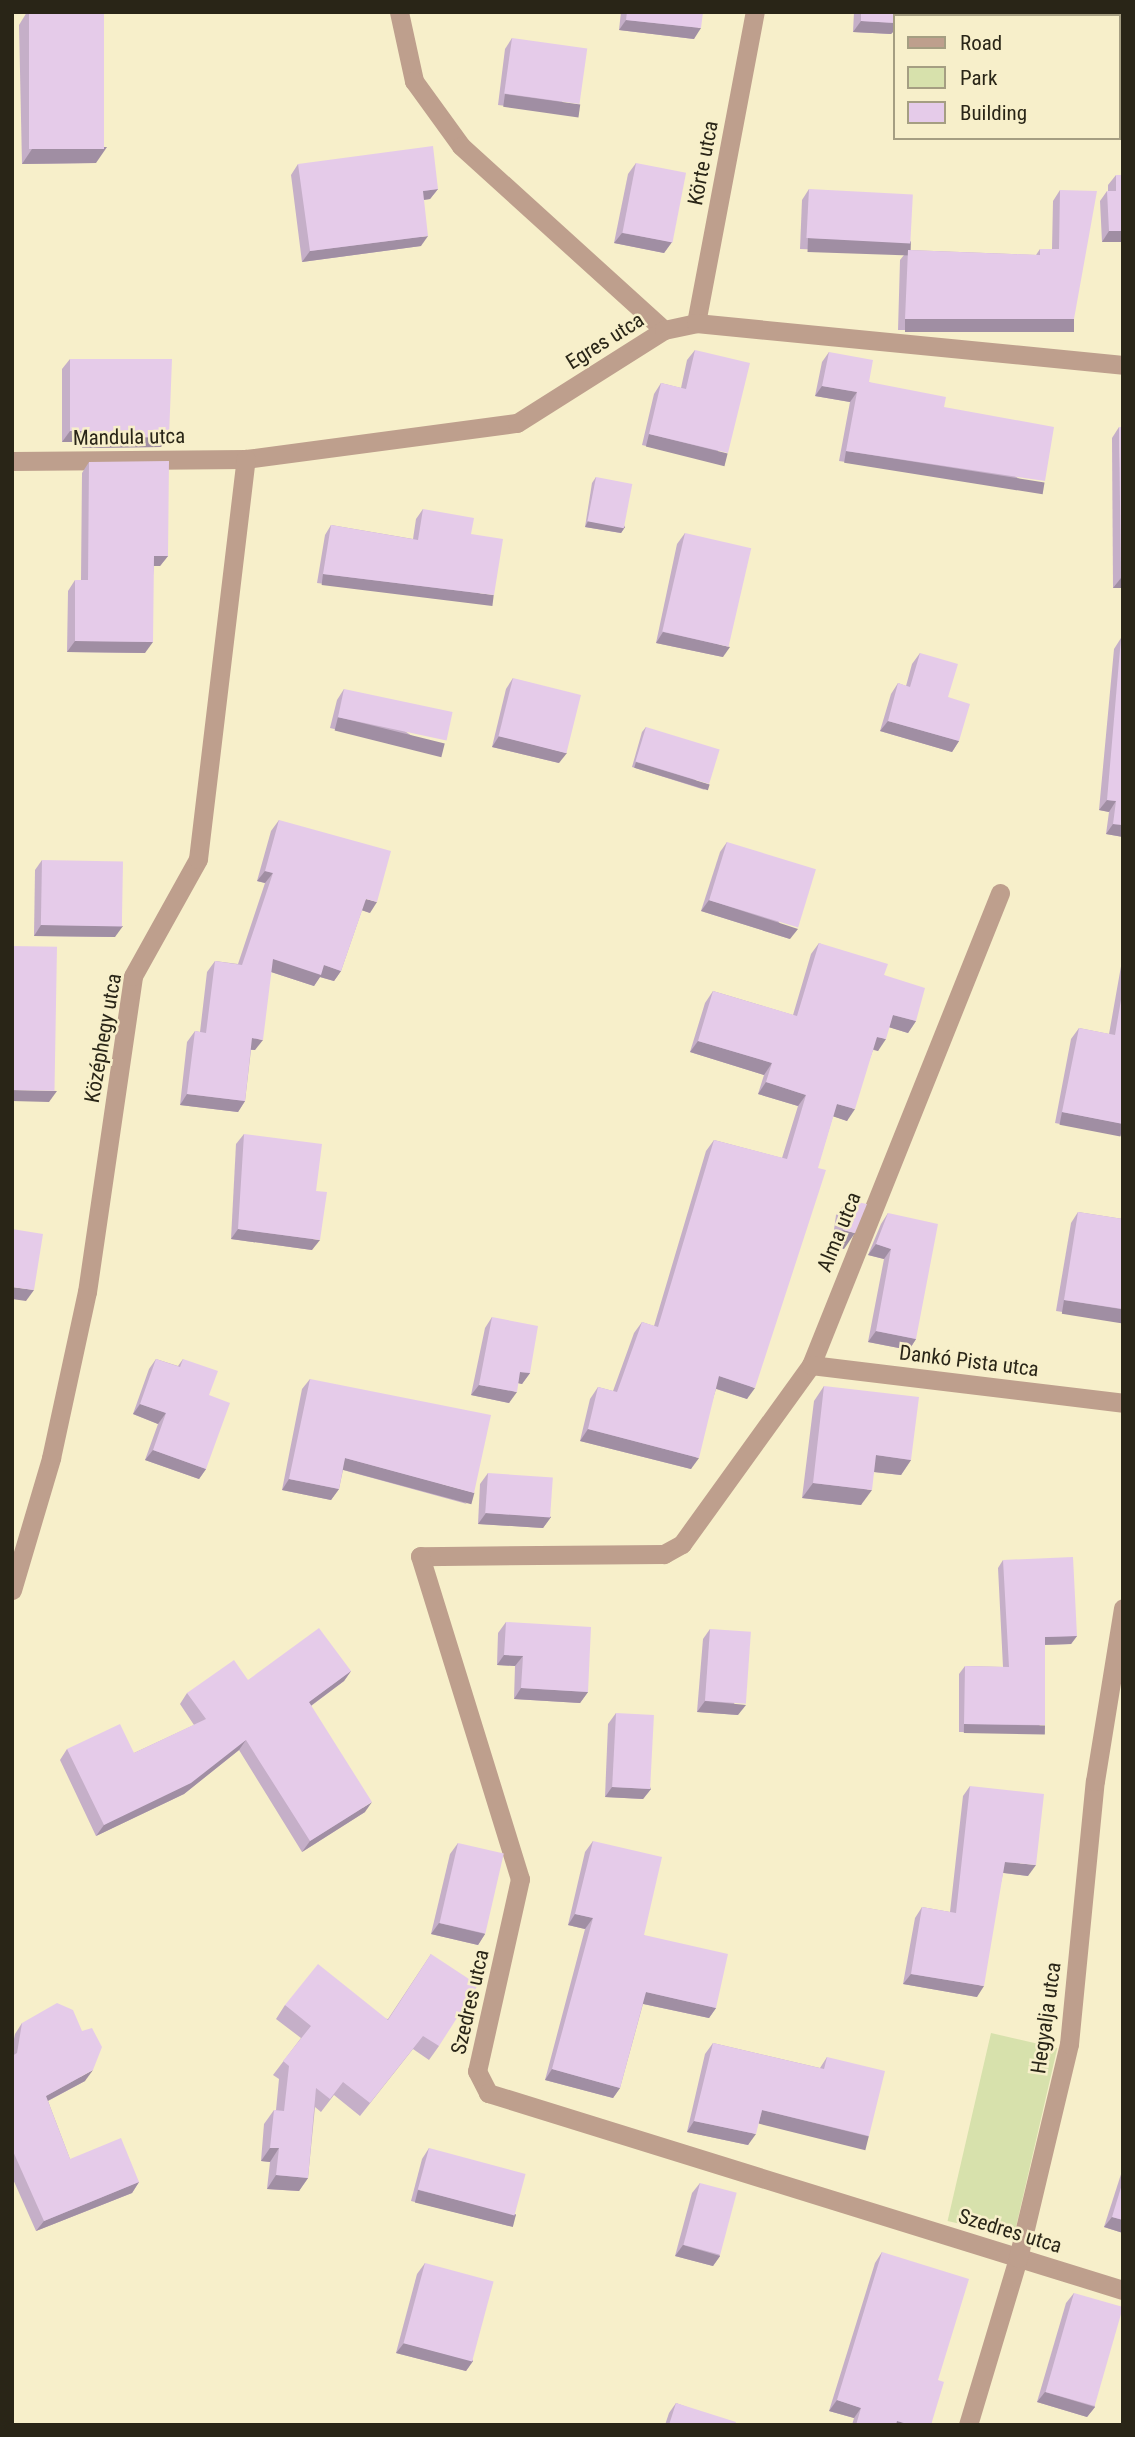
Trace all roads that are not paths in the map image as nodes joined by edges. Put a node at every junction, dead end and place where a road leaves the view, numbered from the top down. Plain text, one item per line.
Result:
1 (398, 12) edge
2 (755, 12) edge
3 (696, 323) junction
4 (664, 330) junction
5 (1123, 365) edge
6 (246, 459) junction
7 (12, 461) edge
8 (1000, 893) dead end
9 (811, 1365) junction
10 (1123, 1403) edge
11 (664, 1554) joint
12 (12, 1590) edge
13 (1123, 1608) edge
14 (1018, 2258) junction
15 (1123, 2290) edge
16 (968, 2425) edge

1 - 4 street
2 - 3 street, Körte utca
3 - 4 street, Egres utca
3 - 5 street, Egres utca
4 - 6 street, Egres utca
6 - 7 street, Mandula utca
6 - 12 street, Középhegy utca
8 - 9 street, Alma utca
9 - 10 street, Dankó Pista utca
9 - 11 street, Alma utca
11 - 14 street, Szedres utca
13 - 14 street, Hegyalja utca
14 - 15 street, Szedres utca
14 - 16 street, Hegyalja utca

